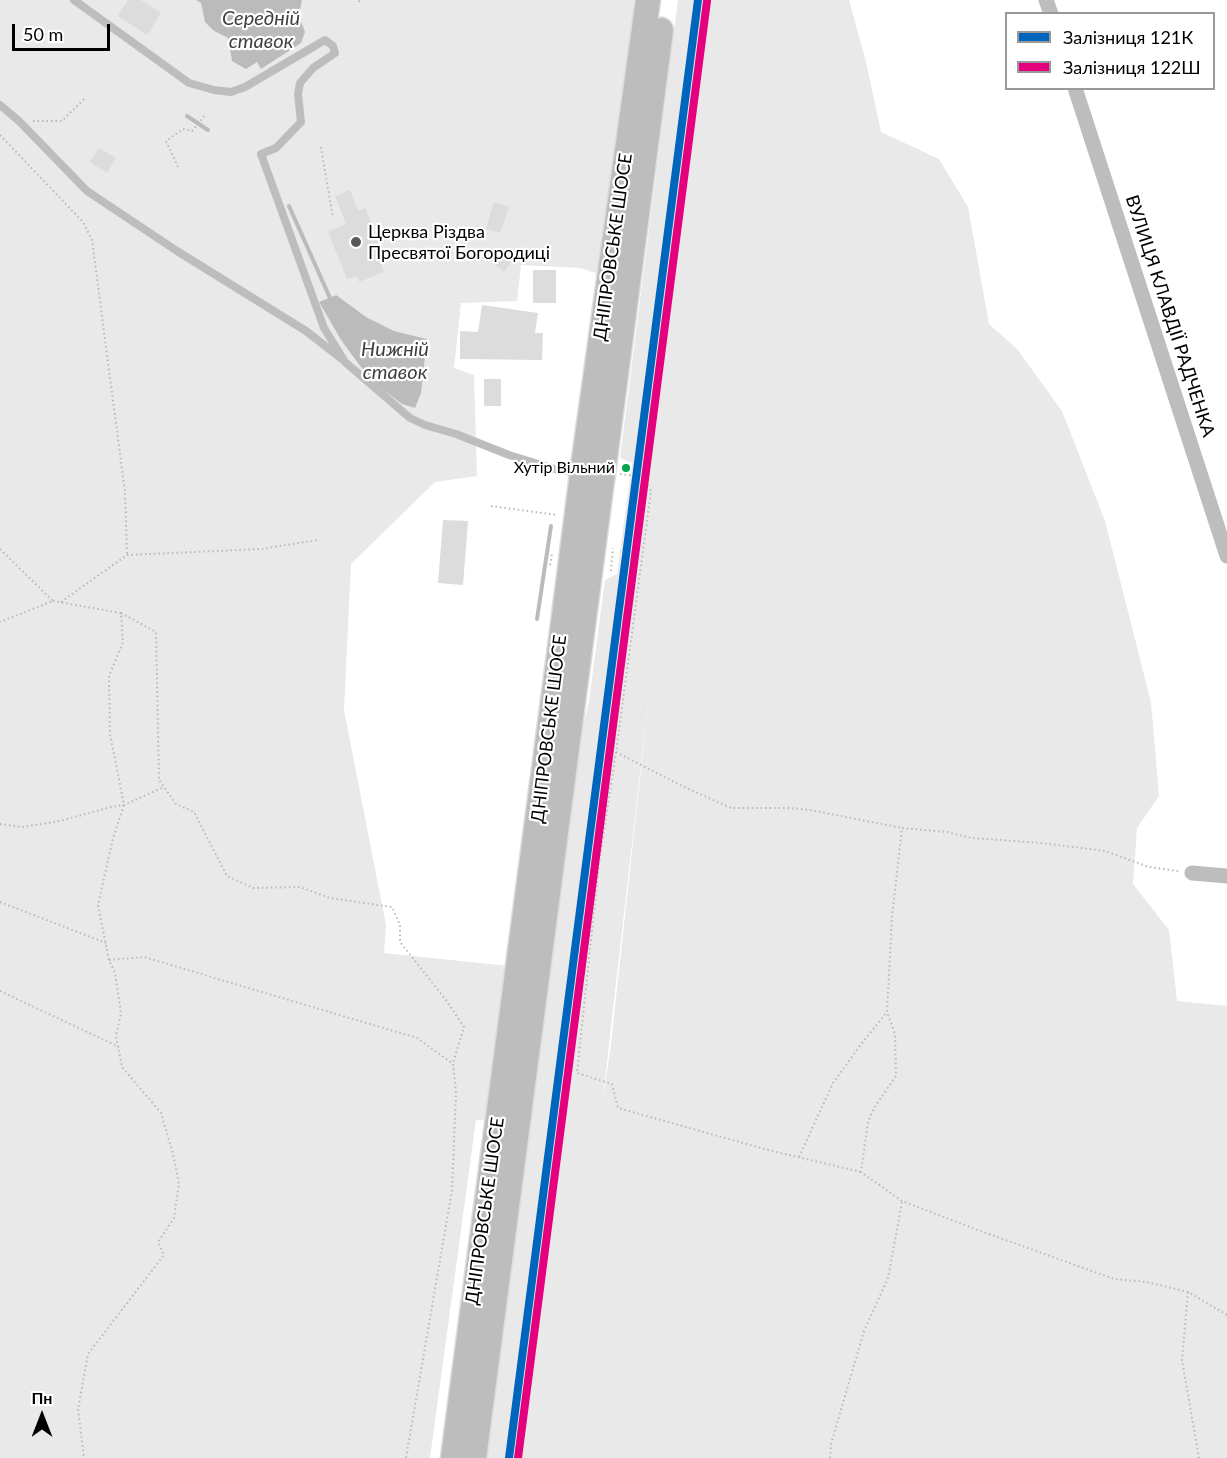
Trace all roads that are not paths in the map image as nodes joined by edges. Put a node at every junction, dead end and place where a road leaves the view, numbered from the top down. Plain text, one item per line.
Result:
1 (74, 0) edge
2 (648, 0) edge
3 (664, 0) edge
4 (1076, 90) edge
5 (0, 105) edge
6 (345, 362) junction
7 (593, 470) junction
8 (1227, 556) edge
9 (1192, 873) road end
10 (1227, 876) edge
11 (453, 1458) edge
12 (474, 1458) edge

1 - 6 lane
2 - 7 main road, ДНІПРОВСЬКЕ ШОСЕ
3 - 7 main road, ДНІПРОВСЬКЕ ШОСЕ
4 - 8 street, ВУЛИЦЯ КЛАВДІЇ РАДЧЕНКА
5 - 6 lane
6 - 7 lane
7 - 11 main road, ДНІПРОВСЬКЕ ШОСЕ
7 - 12 main road, ДНІПРОВСЬКЕ ШОСЕ
9 - 10 street

